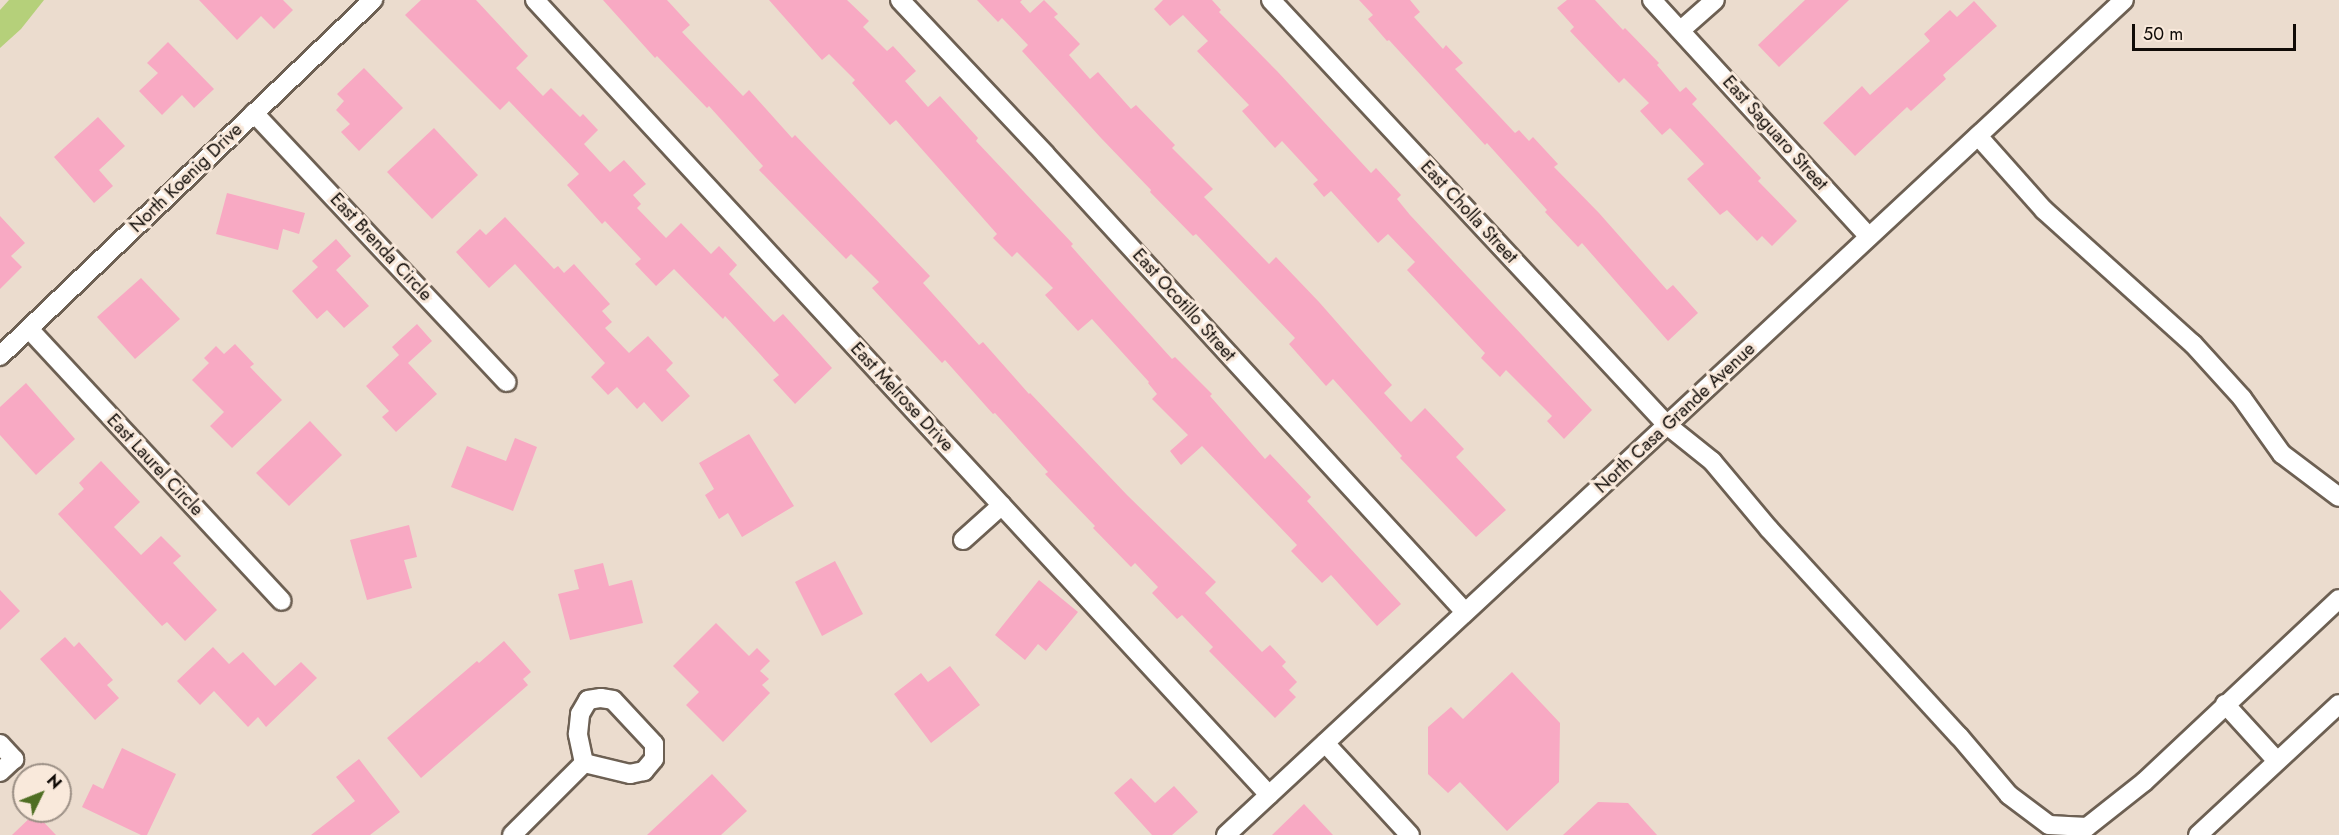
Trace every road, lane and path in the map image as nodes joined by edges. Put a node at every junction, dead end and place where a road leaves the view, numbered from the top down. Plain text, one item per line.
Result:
1 (373, 0) edge
2 (535, 0) edge
3 (900, 0) edge
4 (1271, 0) edge
5 (1652, 0) edge
6 (1715, 0) edge
7 (2124, 0) edge
8 (1680, 30) junction
9 (255, 112) junction
10 (1978, 136) junction
11 (1869, 237) junction
12 (29, 329) junction
13 (0, 356) edge
14 (507, 382) dead end
15 (1667, 424) junction
16 (2339, 497) edge
17 (1002, 505) junction
18 (963, 540) dead end
19 (2339, 599) edge
20 (282, 601) dead end
21 (1465, 612) junction
22 (2225, 705) junction
23 (2339, 705) edge
24 (1325, 743) junction
25 (0, 744) edge
26 (2277, 761) junction
27 (585, 763) junction
28 (0, 772) edge
29 (1269, 795) junction
30 (512, 835) edge
31 (1226, 835) edge
32 (1410, 835) edge
33 (2198, 835) edge

1 - 9 street, North Koenig Drive
2 - 17 street, East Melrose Drive
3 - 21 street, East Ocotillo Street
4 - 15 street, East Cholla Street
5 - 8 street, East Saguaro Street
6 - 8 street
7 - 10 street, North Casa Grande Avenue
8 - 11 street, East Saguaro Street
9 - 12 street, North Koenig Drive
9 - 14 street, East Brenda Circle
10 - 11 street, North Casa Grande Avenue
10 - 16 street
11 - 15 street, North Casa Grande Avenue
12 - 13 street, North Koenig Drive
12 - 20 street, East Laurel Circle
15 - 21 street, North Casa Grande Avenue
15 - 22 street, East Cholla Street
17 - 18 street
17 - 29 street, East Melrose Drive
19 - 22 street, East Cholla Street
21 - 24 street, North Casa Grande Avenue
22 - 26 street
23 - 26 street
24 - 29 street, North Casa Grande Avenue
24 - 32 street
25 - 28 street
26 - 33 street
27 - 27 street
27 - 30 street
29 - 31 street, North Casa Grande Avenue

